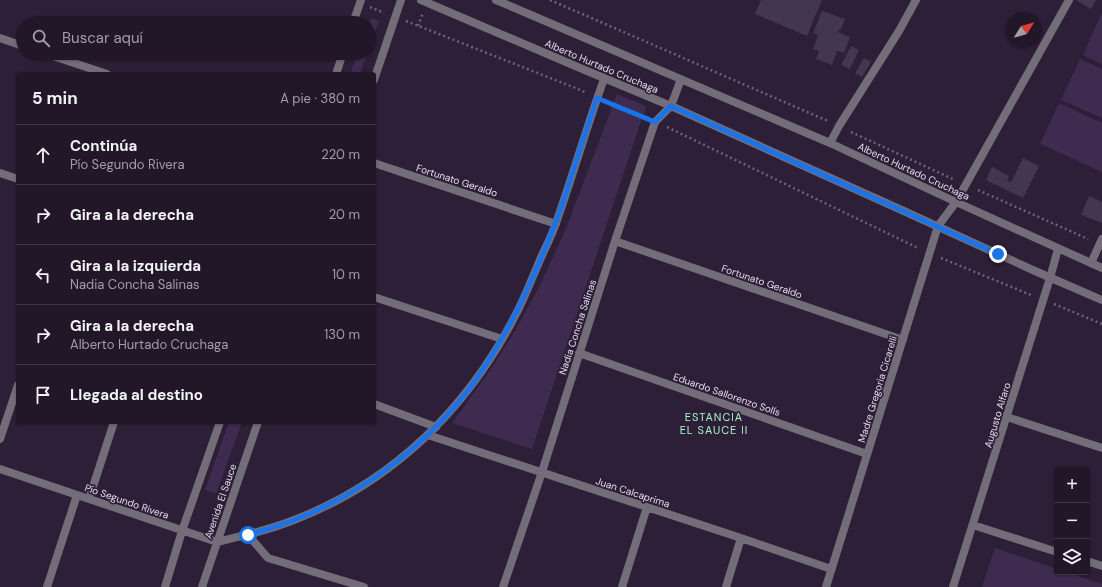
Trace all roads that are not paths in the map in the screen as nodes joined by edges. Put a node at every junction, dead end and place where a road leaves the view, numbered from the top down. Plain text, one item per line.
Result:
1 (401, 0) edge
2 (421, 0) edge
3 (496, 0) edge
4 (916, 0) edge
5 (1069, 0) edge
6 (360, 2) edge
7 (355, 16) edge
8 (0, 38) edge
9 (16, 44) edge
10 (65, 60) edge
11 (341, 60) edge
12 (101, 72) edge
13 (337, 72) edge
14 (376, 74) edge
15 (604, 79) junction
16 (681, 79) junction
17 (671, 106) junction
18 (830, 143) junction
19 (376, 164) edge
20 (0, 173) edge
21 (16, 178) edge
22 (956, 202) junction
23 (556, 224) junction
24 (938, 226) junction
25 (1102, 239) edge
26 (615, 241) junction
27 (1058, 248) junction
28 (1090, 262) junction
29 (1102, 268) edge
30 (1050, 278) junction
31 (376, 298) edge
32 (1102, 300) edge
33 (502, 339) junction
34 (902, 340) junction
35 (580, 353) junction
36 (16, 391) edge
37 (376, 405) edge
38 (1007, 417) junction
39 (113, 424) edge
40 (219, 424) edge
41 (257, 424) edge
42 (436, 427) junction
43 (428, 434) junction
44 (0, 439) edge
45 (1102, 448) edge
46 (867, 454) junction
47 (0, 469) edge
48 (542, 472) junction
49 (77, 495) junction
50 (89, 499) junction
51 (647, 507) junction
52 (973, 525) junction
53 (182, 531) junction
54 (248, 535) junction
55 (741, 538) junction
56 (217, 542) junction
57 (1054, 551) edge
58 (1090, 562) edge
59 (1102, 566) edge
60 (831, 569) junction
61 (47, 587) edge
62 (165, 587) edge
63 (202, 587) edge
64 (364, 587) edge
65 (503, 587) edge
66 (622, 587) edge
67 (726, 587) edge
68 (826, 587) edge
69 (953, 587) edge

1 - 14 street
2 - 15 street, Alberto Hurtado Cruchaga
3 - 16 street, Alberto Hurtado Cruchaga
4 - 18 street
5 - 22 street, Madre Gregoria Cicarelli
6 - 7 street
8 - 9 street
10 - 12 street
11 - 13 street
15 - 17 street, Alberto Hurtado Cruchaga
15 - 23 street
16 - 17 street, Nadia Concha Salinas
16 - 18 street, Alberto Hurtado Cruchaga
17 - 24 street, Alberto Hurtado Cruchaga
17 - 26 street, Nadia Concha Salinas
18 - 22 street, Alberto Hurtado Cruchaga
19 - 23 street, Fortunato Geraldo
20 - 21 street
22 - 24 street, Madre Gregoria Cicarelli
22 - 27 street, Alberto Hurtado Cruchaga
23 - 33 street
24 - 30 street, Alberto Hurtado Cruchaga
24 - 34 street, Madre Gregoria Cicarelli
25 - 28 street
26 - 34 street, Fortunato Geraldo
26 - 35 street, Nadia Concha Salinas
27 - 28 street, Alberto Hurtado Cruchaga
27 - 30 street, Augusto Alfaro
28 - 29 street, Alberto Hurtado Cruchaga
30 - 32 street, Alberto Hurtado Cruchaga
30 - 38 street, Augusto Alfaro
31 - 33 street
33 - 42 street
34 - 46 street, Madre Gregoria Cicarelli
35 - 46 street, Eduardo Sallorenzo Solís
35 - 48 street, Nadia Concha Salinas
36 - 44 street
37 - 42 street
38 - 45 street
38 - 52 street, Augusto Alfaro
39 - 50 street
40 - 53 street
41 - 56 street, Avenida El Sauce
42 - 43 street
43 - 48 street, Juan Calcaprima
43 - 54 street
46 - 60 street, Madre Gregoria Cicarelli
47 - 49 street, Pío Segundo Rivera
48 - 51 street, Juan Calcaprima
48 - 65 street, Nadia Concha Salinas
49 - 50 street, Pío Segundo Rivera
49 - 61 street
50 - 53 street, Pío Segundo Rivera
51 - 55 street, Juan Calcaprima
51 - 66 street
52 - 57 street
52 - 69 street, Augusto Alfaro
53 - 56 street, Pío Segundo Rivera
53 - 62 street
54 - 56 street
54 - 64 street
55 - 60 street, Juan Calcaprima
55 - 67 street
56 - 63 street, Avenida El Sauce
58 - 59 street
60 - 68 street, Madre Gregoria Cicarelli

